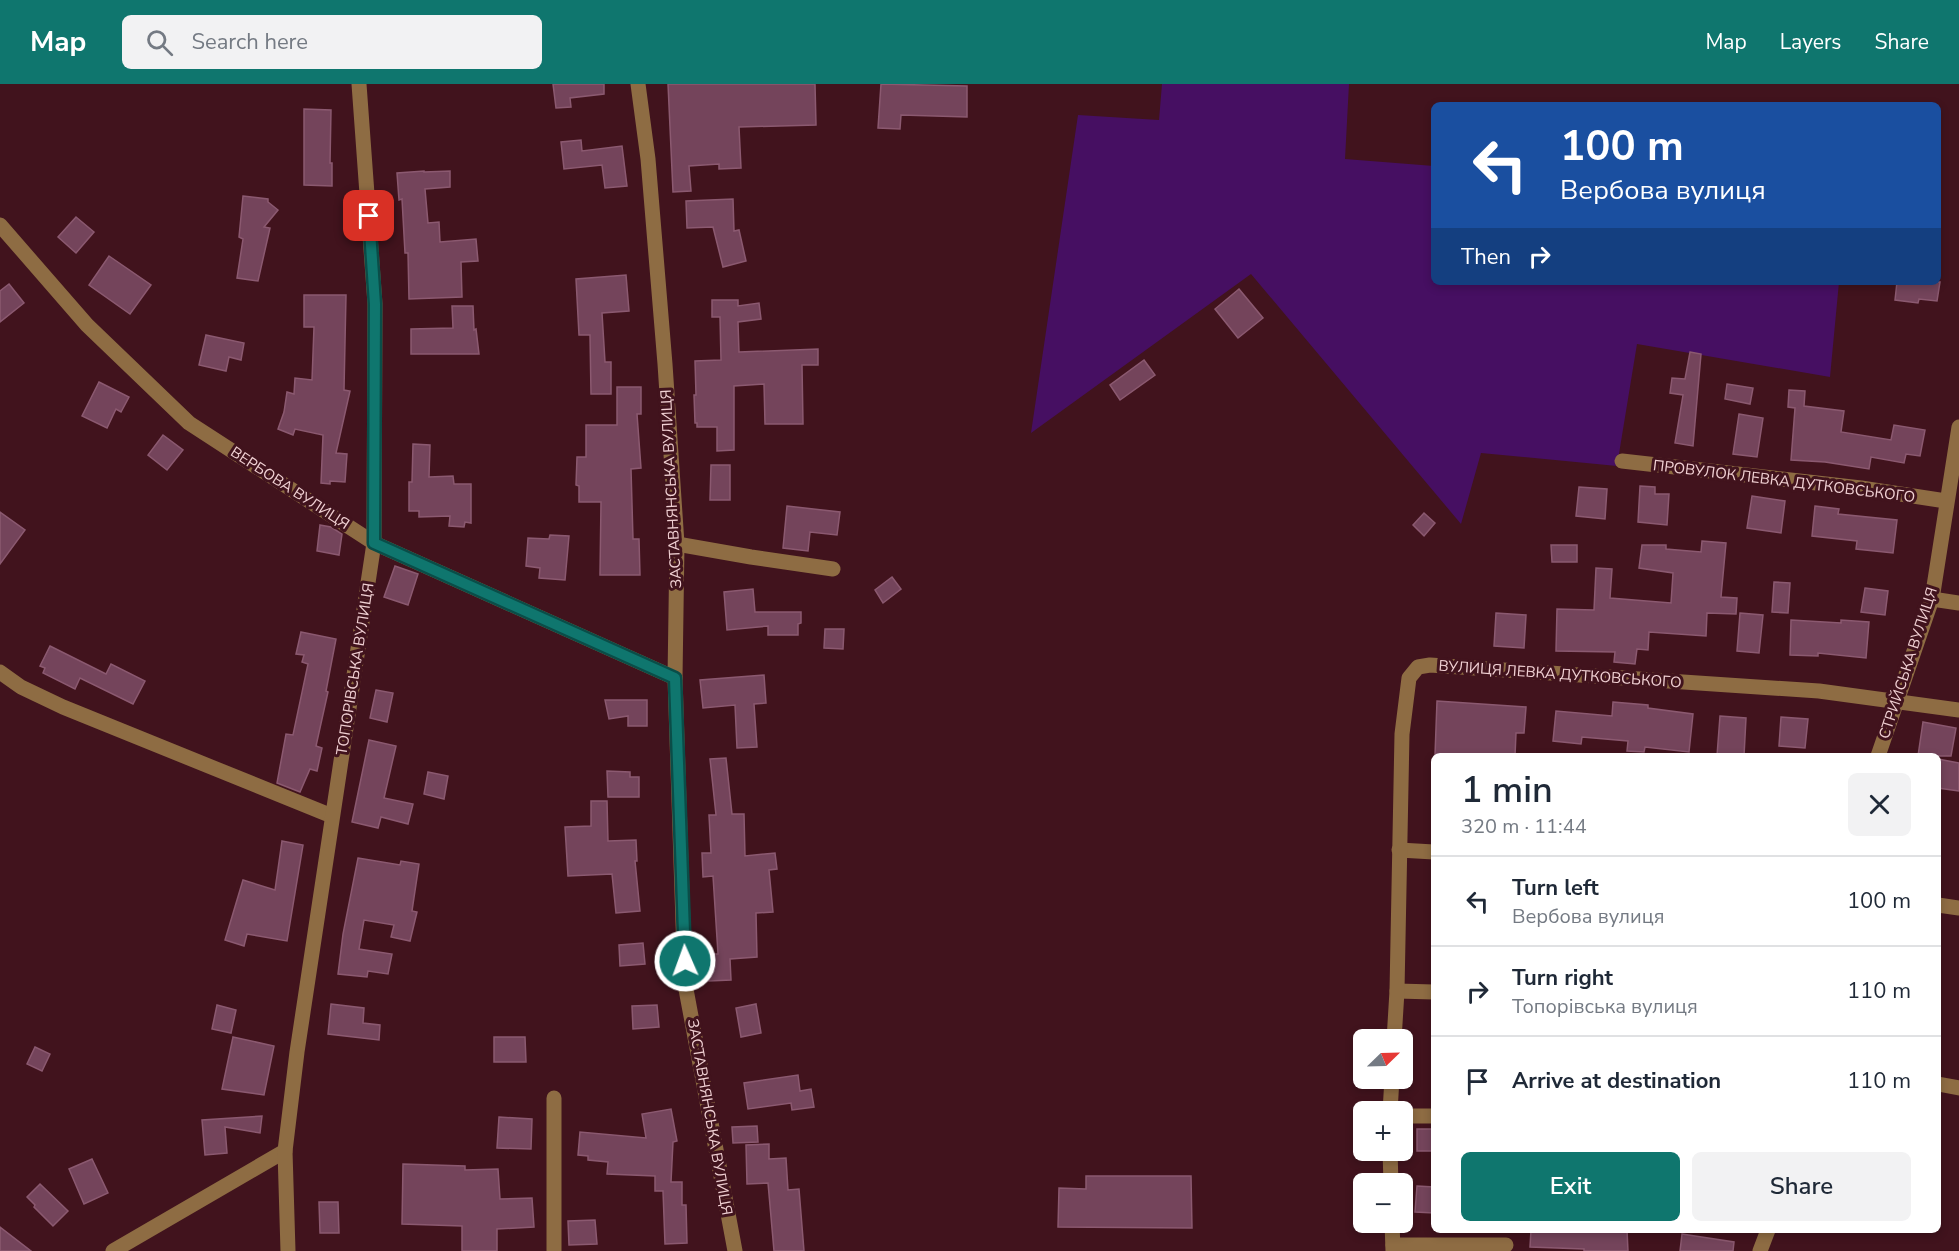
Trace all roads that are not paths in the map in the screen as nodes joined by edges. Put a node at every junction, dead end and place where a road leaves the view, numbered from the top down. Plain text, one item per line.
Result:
1 (359, 84) edge
2 (638, 84) edge
3 (0, 225) edge
4 (1959, 427) edge
5 (1622, 461) dead end
6 (1946, 501) junction
7 (374, 543) junction
8 (677, 544) junction
9 (833, 569) dead end
10 (1932, 599) junction
11 (1959, 603) edge
12 (0, 672) edge
13 (675, 678) junction
14 (1898, 701) junction
15 (1959, 710) edge
16 (1879, 753) edge
17 (332, 816) junction
18 (1399, 850) junction
19 (1431, 852) edge
20 (1941, 905) edge
21 (1959, 908) edge
22 (1397, 991) junction
23 (1431, 992) edge
24 (1395, 1029) edge
25 (1941, 1085) edge
26 (1959, 1088) edge
27 (554, 1098) dead end
28 (1413, 1116) edge
29 (1431, 1116) edge
30 (285, 1151) junction
31 (1392, 1233) edge
32 (1767, 1233) edge
33 (1506, 1245) dead end
34 (1393, 1248) edge
35 (113, 1251) edge
36 (288, 1251) edge
37 (554, 1251) edge
38 (735, 1251) edge
39 (1760, 1251) edge

1 - 7 street, ТОПОРІВСЬКА ВУЛИЦЯ
2 - 8 street, ЗАСТАВНЯНСЬКА ВУЛИЦЯ
3 - 7 street, ВЕРБОВА ВУЛИЦЯ
4 - 6 street, СТРИЙСЬКА ВУЛИЦЯ
5 - 6 street, ПРОВУЛОК ЛЕВКА ДУТКОВСЬКОГО
6 - 10 street, СТРИЙСЬКА ВУЛИЦЯ
7 - 13 street, ВЕРБОВА ВУЛИЦЯ
7 - 17 street, ТОПОРІВСЬКА ВУЛИЦЯ
8 - 9 street
8 - 13 street, ЗАСТАВНЯНСЬКА ВУЛИЦЯ
10 - 11 street
10 - 14 street, СТРИЙСЬКА ВУЛИЦЯ
12 - 17 street
13 - 38 street, ЗАСТАВНЯНСЬКА ВУЛИЦЯ
14 - 15 street
14 - 16 street, СТРИЙСЬКА ВУЛИЦЯ
14 - 18 street, ВУЛИЦЯ ЛЕВКА ДУТКОВСЬКОГО
17 - 30 street, ТОПОРІВСЬКА ВУЛИЦЯ
18 - 19 street
18 - 22 street, ВУЛИЦЯ ЛЕВКА ДУТКОВСЬКОГО
20 - 21 street
22 - 23 street
22 - 24 street, ВУЛИЦЯ ЛЕВКА ДУТКОВСЬКОГО
25 - 26 street
27 - 37 street
28 - 29 street
30 - 35 street
30 - 36 street, ТОПОРІВСЬКА ВУЛИЦЯ
31 - 34 street
32 - 39 street
33 - 34 street

